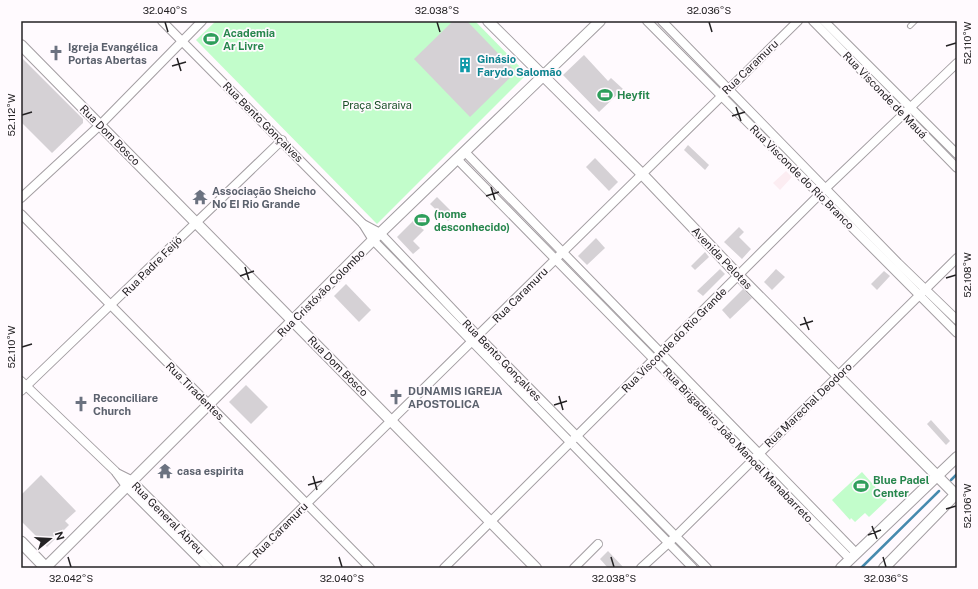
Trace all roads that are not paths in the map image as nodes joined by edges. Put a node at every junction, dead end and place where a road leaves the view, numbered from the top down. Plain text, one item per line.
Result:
1 (162, 21) edge
2 (202, 21) edge
3 (488, 21) edge
4 (600, 21) edge
5 (647, 21) edge
6 (662, 21) edge
7 (798, 21) edge
8 (813, 21) edge
9 (824, 21) edge
10 (915, 21) edge
11 (910, 26) dead end
12 (679, 38) junction
13 (182, 41) junction
14 (21, 45) edge
15 (670, 46) junction
16 (844, 48) junction
17 (957, 63) edge
18 (704, 65) junction
19 (696, 72) junction
20 (542, 76) junction
21 (728, 89) junction
22 (721, 96) junction
23 (911, 108) junction
24 (753, 114) junction
25 (904, 114) junction
26 (746, 120) junction
27 (100, 125) junction
28 (282, 140) junction
29 (465, 152) junction
30 (957, 154) edge
31 (458, 159) junction
32 (791, 160) junction
33 (957, 168) edge
34 (642, 174) junction
35 (826, 188) junction
36 (820, 195) junction
37 (21, 198) edge
38 (21, 214) edge
39 (847, 216) junction
40 (534, 222) junction
41 (196, 223) junction
42 (363, 224) junction
43 (526, 229) junction
44 (380, 233) junction
45 (875, 239) junction
46 (373, 240) junction
47 (868, 245) junction
48 (886, 250) junction
49 (559, 255) junction
50 (879, 256) junction
51 (957, 258) edge
52 (895, 266) junction
53 (739, 276) junction
54 (926, 289) junction
55 (919, 296) junction
56 (111, 306) junction
57 (957, 320) edge
58 (293, 321) junction
59 (957, 333) edge
60 (475, 339) junction
61 (658, 357) junction
62 (838, 376) junction
63 (23, 386) edge
64 (209, 405) junction
65 (393, 421) junction
66 (574, 440) junction
67 (758, 454) junction
68 (957, 457) edge
69 (752, 460) junction
70 (936, 477) junction
71 (128, 483) junction
72 (956, 494) edge
73 (306, 503) junction
74 (641, 508) junction
75 (490, 522) junction
76 (675, 537) junction
77 (21, 542) edge
78 (669, 543) junction
79 (598, 544) dead end
80 (853, 556) junction
81 (888, 567) edge
82 (46, 568) edge
83 (208, 568) edge
84 (219, 568) edge
85 (241, 568) edge
86 (370, 568) edge
87 (444, 568) edge
88 (536, 568) edge
89 (574, 568) edge
90 (641, 568) edge
91 (694, 568) edge
92 (707, 568) edge
93 (841, 568) edge

1 - 13 street, Rua Bento Gonçalves
2 - 13 street
3 - 20 street, Avenida Pelotas
4 - 20 street, Rua Cristóvão Colombo
5 - 15 street, Rua Visconde do Rio Branco
6 - 12 street, Rua Visconde do Rio Branco
7 - 21 street, Rua Caramuru
8 - 16 street, Rua Visconde de Mauá
9 - 16 street, Rua Visconde de Mauá
10 - 11 lane
12 - 15 street
12 - 18 street, Rua Visconde do Rio Branco
13 - 27 street
13 - 28 street, Rua Bento Gonçalves
14 - 27 street, Rua Dom Bosco
15 - 19 street, Rua Visconde do Rio Branco
16 - 23 street, Rua Visconde de Mauá
16 - 25 street, Rua Visconde de Mauá
17 - 23 street, Rua Visconde do Rio Grande
18 - 19 street
18 - 21 street, Rua Visconde do Rio Branco
19 - 22 street, Rua Visconde do Rio Branco
20 - 29 street, Rua Cristóvão Colombo
20 - 34 street, Avenida Pelotas
21 - 22 street, Rua Caramuru
21 - 24 street, Rua Visconde do Rio Branco
22 - 26 street, Rua Visconde do Rio Branco
22 - 34 street, Rua Caramuru
23 - 25 street, Rua Visconde do Rio Grande
23 - 30 street, Rua Visconde de Mauá
24 - 26 street
24 - 32 street, Rua Visconde do Rio Branco
25 - 33 street, Rua Visconde de Mauá
25 - 35 street, Rua Visconde do Rio Grande
26 - 32 street, Rua Visconde do Rio Branco
27 - 37 street
27 - 41 street, Rua Dom Bosco
28 - 41 street, Rua Padre Feijó
28 - 42 street, Rua Bento Gonçalves
29 - 31 street, Rua Cristóvão Colombo
29 - 40 street, Rua Brigadeiro João Manoel Menabarreto
31 - 43 street, Rua Brigadeiro João Manoel Menabarreto
31 - 44 street, Rua Cristóvão Colombo
32 - 35 street, Rua Visconde do Rio Branco
32 - 36 street, Rua Visconde do Rio Branco
34 - 49 street, Rua Caramuru
34 - 53 street, Avenida Pelotas
35 - 36 street, Rua Visconde do Rio Grande
35 - 39 street, Rua Visconde do Rio Branco
36 - 39 street, Rua Visconde do Rio Branco
36 - 53 street, Rua Visconde do Rio Grande
38 - 56 street, Rua Tiradentes
39 - 45 street, Rua Visconde do Rio Branco
39 - 47 street, Rua Visconde do Rio Branco
40 - 43 street
40 - 49 street, Rua Brigadeiro João Manoel Menabarreto
41 - 56 street, Rua Padre Feijó
41 - 58 street, Rua Dom Bosco
42 - 44 street, Rua Bento Gonçalves
42 - 46 street, Rua Bento Gonçalves
43 - 49 street, Rua Brigadeiro João Manoel Menabarreto
44 - 46 street, Rua Cristóvão Colombo
44 - 60 street, Rua Bento Gonçalves
45 - 47 street
45 - 48 street, Rua Visconde do Rio Branco
46 - 58 street, Rua Cristóvão Colombo
46 - 60 street, Rua Bento Gonçalves
47 - 50 street, Rua Visconde do Rio Branco
48 - 50 street
48 - 52 street, Rua Visconde do Rio Branco
49 - 60 street, Rua Caramuru
49 - 61 street, Rua Brigadeiro João Manoel Menabarreto
50 - 52 street, Rua Visconde do Rio Branco
51 - 54 street, Rua Marechal Deodoro
52 - 54 street, Rua Visconde do Rio Branco
52 - 55 street, Rua Visconde do Rio Branco
53 - 61 street, Rua Visconde do Rio Grande
53 - 62 street, Avenida Pelotas
54 - 55 street, Rua Marechal Deodoro
54 - 57 street, Rua Visconde do Rio Branco
55 - 59 street, Rua Visconde do Rio Branco
55 - 62 street, Rua Marechal Deodoro
56 - 63 street, Rua Padre Feijó
56 - 64 street, Rua Tiradentes
58 - 64 street, Rua Cristóvão Colombo
58 - 65 street, Rua Dom Bosco
60 - 65 street, Rua Caramuru
60 - 66 street, Rua Bento Gonçalves
61 - 66 street, Rua Visconde do Rio Grande
61 - 67 street, Rua Brigadeiro João Manoel Menabarreto
61 - 69 street, Rua Brigadeiro João Manoel Menabarreto
62 - 67 street, Rua Marechal Deodoro
62 - 70 street, Avenida Pelotas
63 - 71 street, Rua General Abreu
64 - 71 street, Rua Cristóvão Colombo
64 - 73 street, Rua Tiradentes
65 - 73 street, Rua Caramuru
65 - 75 street, Rua Dom Bosco
66 - 74 street, Rua Bento Gonçalves
66 - 75 street, Rua Visconde do Rio Grande
67 - 69 street, Rua Marechal Deodoro
67 - 80 street, Rua Brigadeiro João Manoel Menabarreto
68 - 70 street
69 - 76 street, Rua Marechal Deodoro
69 - 80 street, Rua Brigadeiro João Manoel Menabarreto
70 - 72 street, Avenida Pelotas
70 - 80 street
71 - 82 street, Rua Cristóvão Colombo
71 - 83 street, Rua General Abreu
71 - 84 street, Rua General Abreu
72 - 81 street
73 - 85 street, Rua Caramuru
73 - 86 street, Rua Tiradentes
74 - 76 street, Rua Bento Gonçalves
74 - 78 street, Rua Bento Gonçalves
75 - 87 street, Rua Visconde do Rio Grande
75 - 88 street, Rua Dom Bosco
76 - 78 street, Rua Marechal Deodoro
76 - 92 street, Rua Bento Gonçalves
77 - 82 main road
78 - 90 street, Rua Marechal Deodoro
78 - 91 street, Rua Bento Gonçalves
79 - 89 street
80 - 93 street

